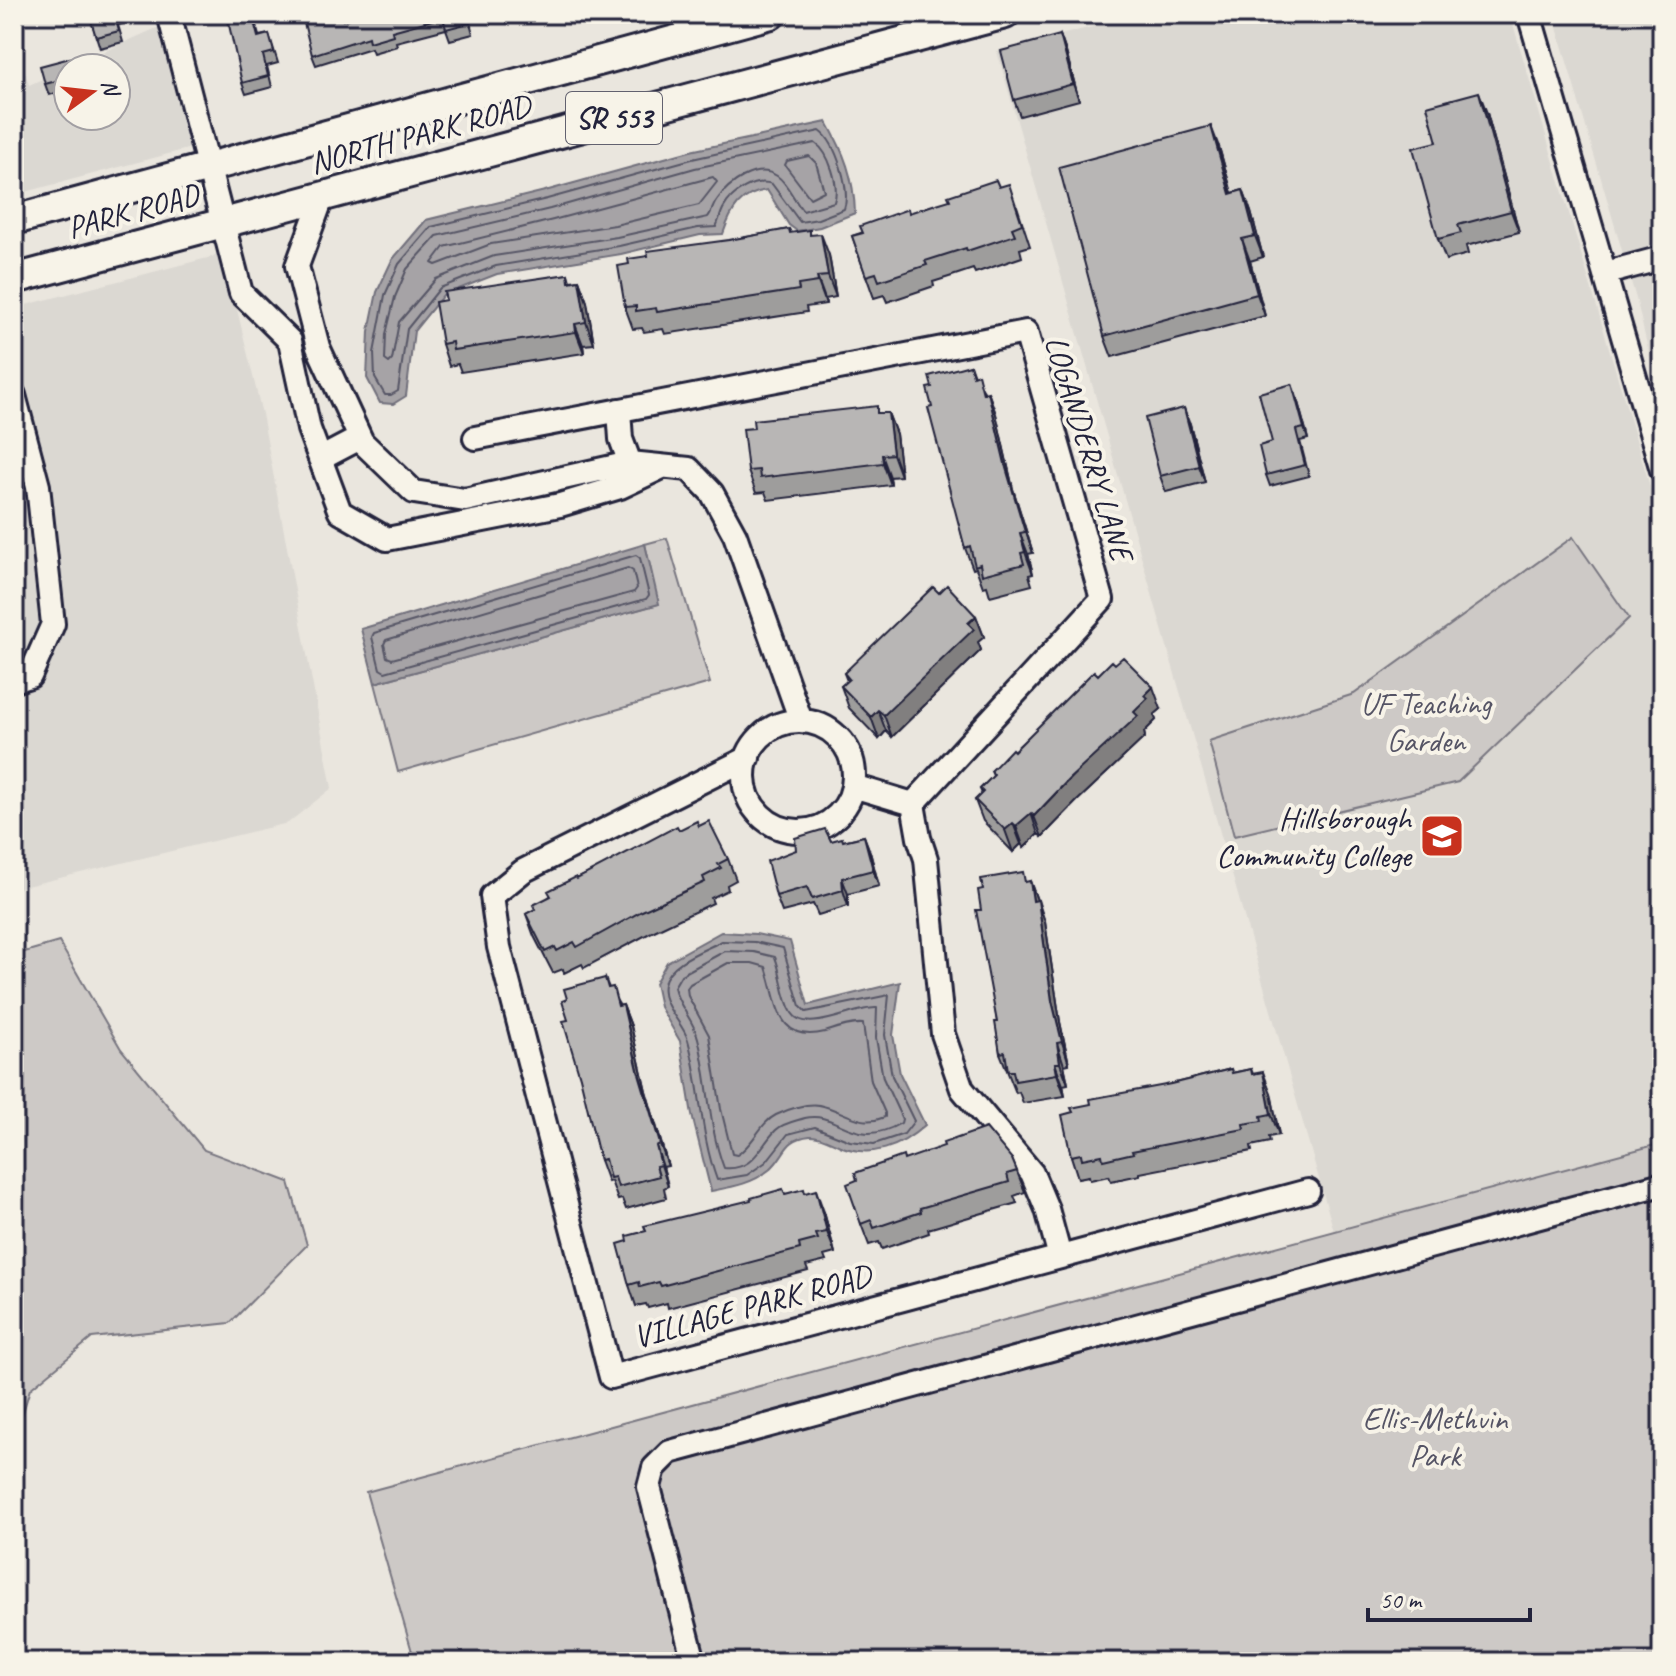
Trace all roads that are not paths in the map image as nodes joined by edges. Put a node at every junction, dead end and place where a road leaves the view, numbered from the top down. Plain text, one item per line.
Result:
1 (169, 14) edge
2 (771, 14) edge
3 (1005, 14) edge
4 (1529, 14) edge
5 (209, 166) junction
6 (323, 195) junction
7 (14, 220) edge
8 (224, 222) junction
9 (1662, 258) edge
10 (1606, 273) junction
11 (14, 279) edge
12 (315, 333) junction
13 (290, 341) junction
14 (14, 395) edge
15 (619, 410) junction
16 (360, 438) junction
17 (475, 438) dead end
18 (320, 459) junction
19 (630, 463) junction
20 (665, 466) junction
21 (1662, 470) edge
22 (454, 498) junction
23 (459, 526) junction
24 (14, 681) edge
25 (801, 721) junction
26 (748, 758) junction
27 (853, 786) junction
28 (913, 804) junction
29 (1662, 1184) edge
30 (1308, 1191) dead end
31 (1060, 1257) junction
32 (694, 1662) edge

1 - 5 street
2 - 5 main road, NORTH PARK ROAD / SR 553
3 - 6 main road, NORTH PARK ROAD / SR 553
4 - 10 street
5 - 7 main road, PARK ROAD / SR 553
5 - 8 street
6 - 8 main road, NORTH PARK ROAD / SR 553
6 - 12 street
8 - 11 main road, PARK ROAD / SR 553
8 - 13 street
9 - 10 street
10 - 21 street
12 - 13 street
12 - 16 street
13 - 18 street
14 - 24 street
15 - 17 street, LOGANDERRY LANE
15 - 19 street
15 - 28 street, LOGANDERRY LANE
16 - 18 street
16 - 22 street
18 - 23 street
19 - 20 street
19 - 22 street
20 - 23 street
20 - 25 street
22 - 23 street
25 - 26 street, VILLAGE PARK ROAD
25 - 27 street
26 - 27 street
26 - 31 street, VILLAGE PARK ROAD
27 - 28 street
28 - 31 street
29 - 32 street
30 - 31 street

